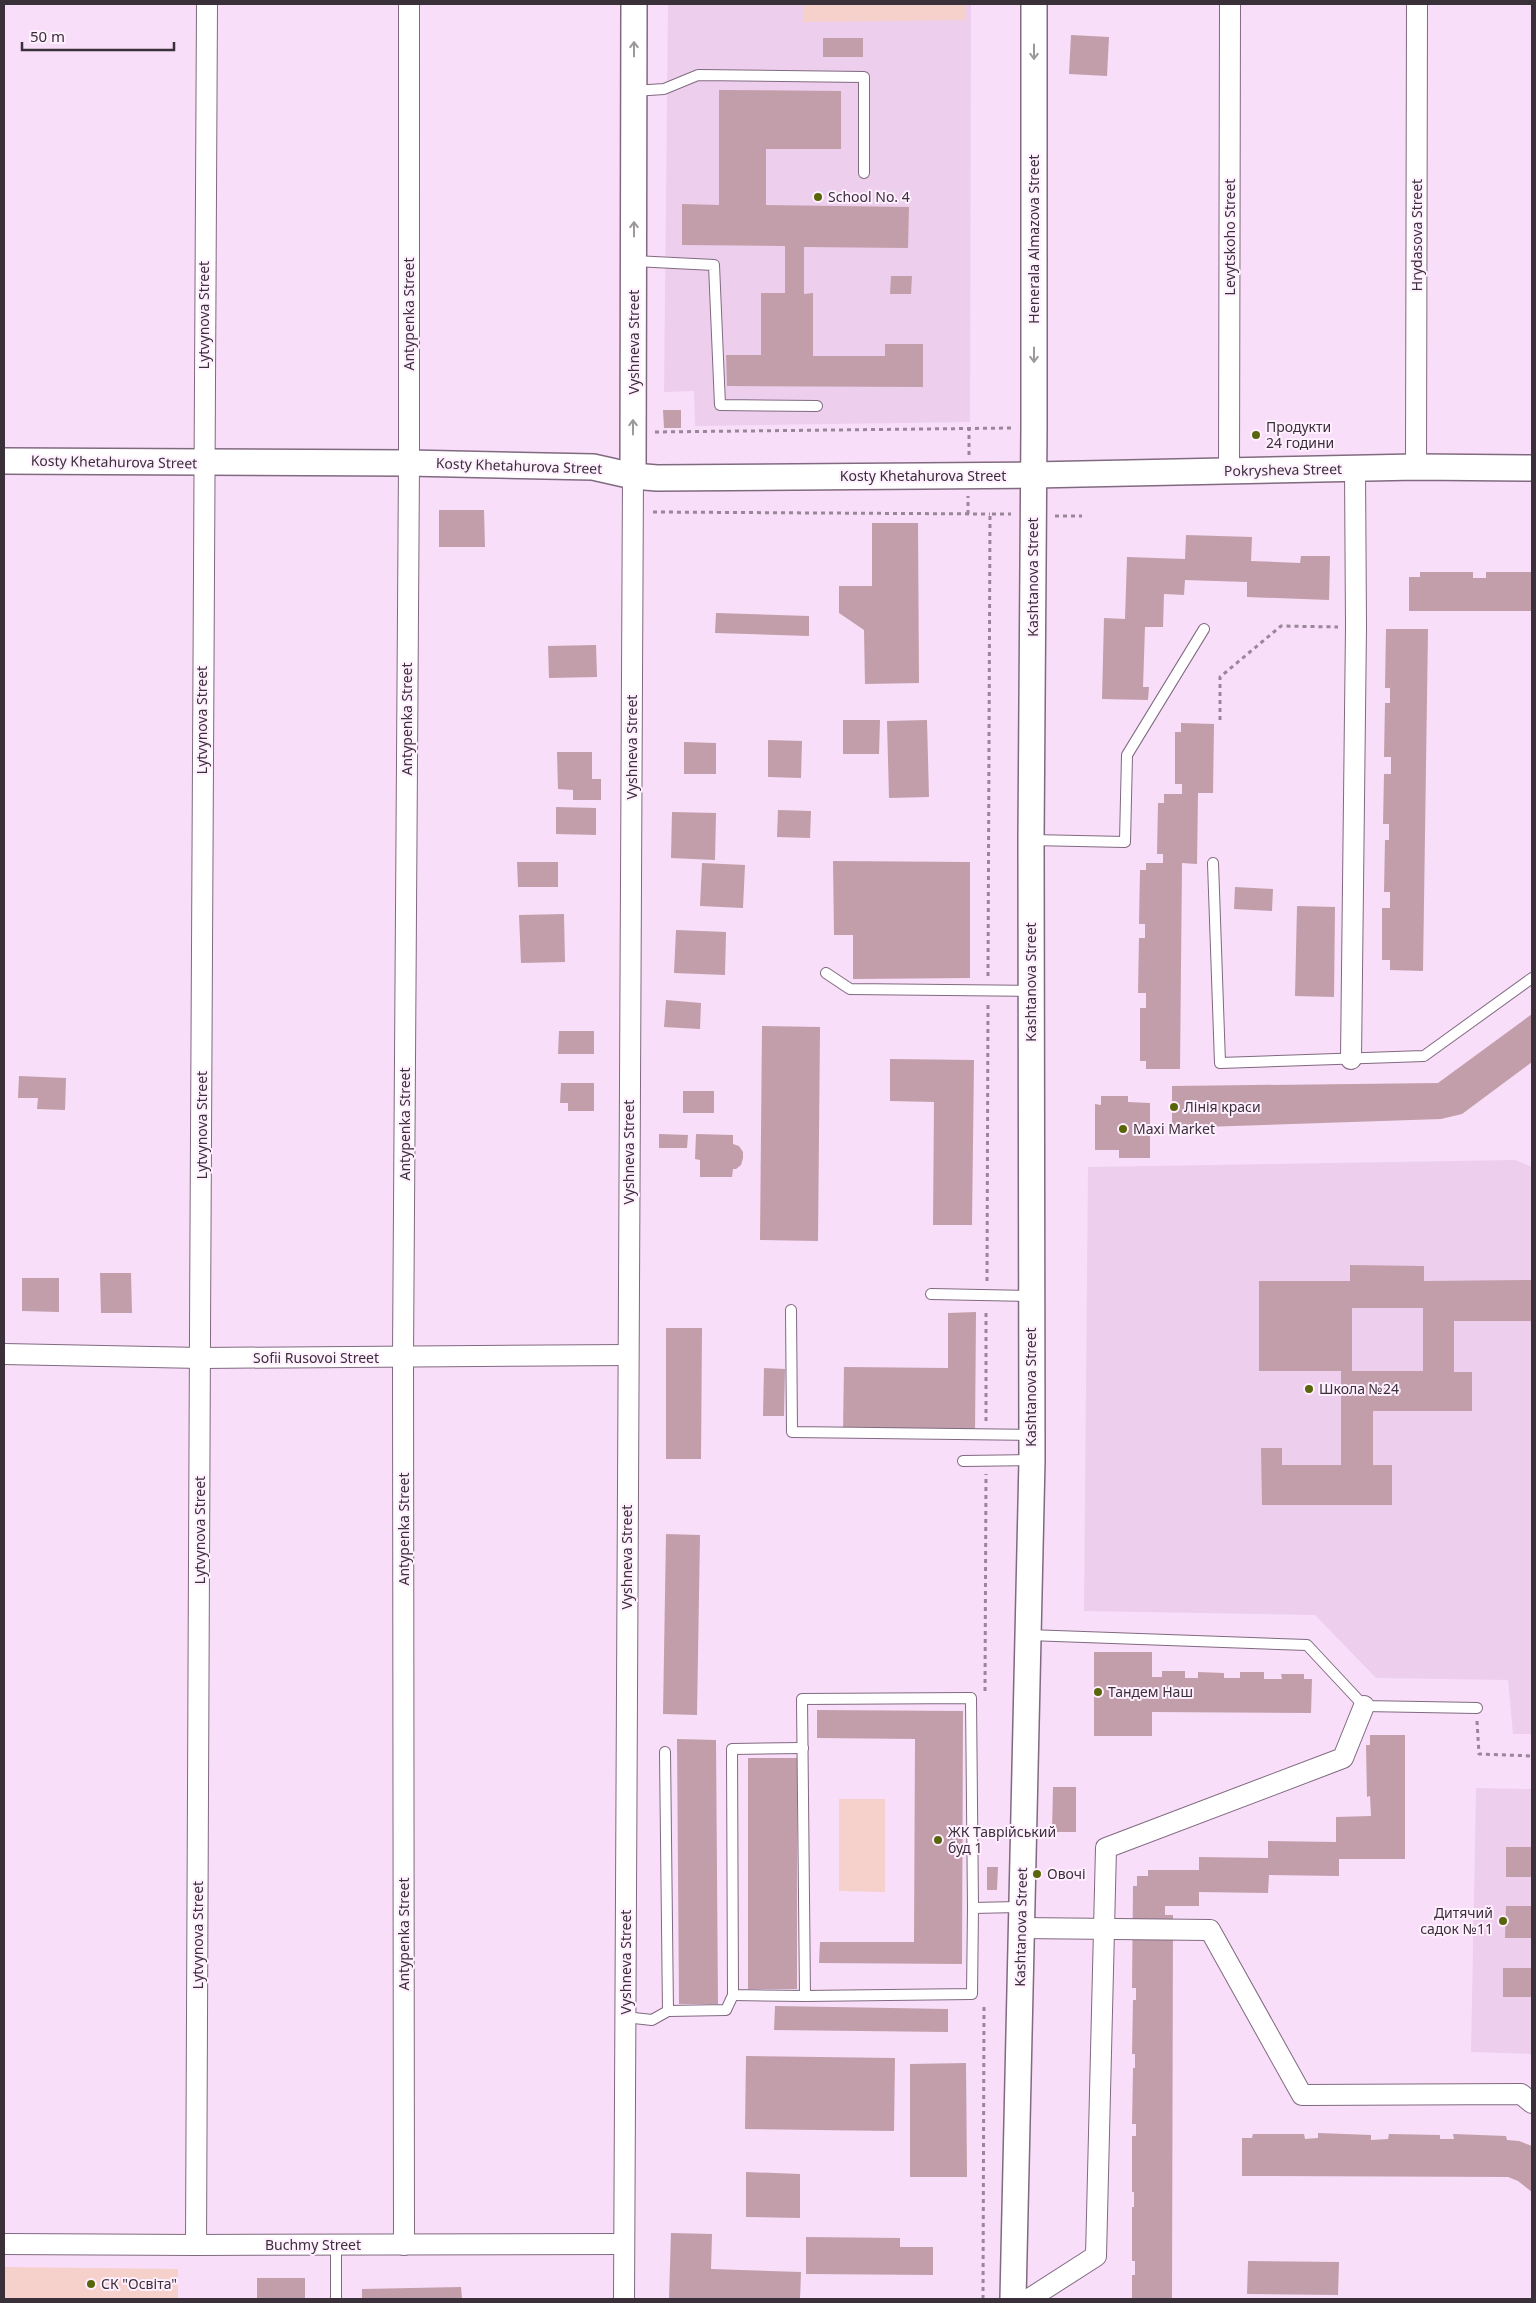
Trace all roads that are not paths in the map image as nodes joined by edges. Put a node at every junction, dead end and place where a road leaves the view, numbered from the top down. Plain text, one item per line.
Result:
1 (207, 4) edge
2 (409, 4) edge
3 (634, 4) edge
4 (1034, 4) edge
5 (1230, 4) edge
6 (1417, 4) edge
7 (634, 91) junction
8 (864, 173) dead end
9 (634, 261) junction
10 (817, 406) dead end
11 (4, 461) edge
12 (203, 463) junction
13 (409, 463) junction
14 (1416, 467) junction
15 (1532, 468) edge
16 (1355, 469) junction
17 (1229, 471) junction
18 (1034, 475) junction
19 (633, 476) junction
20 (1204, 629) dead end
21 (1031, 840) junction
22 (1213, 863) dead end
23 (826, 974) dead end
24 (1532, 978) edge
25 (1031, 991) junction
26 (1352, 1059) junction
27 (932, 1294) dead end
28 (1031, 1296) junction
29 (791, 1310) dead end
30 (4, 1354) edge
31 (628, 1355) junction
32 (201, 1358) junction
33 (404, 1358) junction
34 (1031, 1435) junction
35 (1032, 1460) junction
36 (963, 1461) dead end
37 (1027, 1634) junction
38 (1364, 1706) junction
39 (1477, 1708) road end
40 (803, 1748) junction
41 (665, 1752) dead end
42 (973, 1908) junction
43 (1021, 1918) junction
44 (1104, 1929) junction
45 (733, 1995) junction
46 (805, 1996) junction
47 (668, 2011) junction
48 (625, 2018) junction
49 (1532, 2103) edge
50 (4, 2244) edge
51 (623, 2244) junction
52 (336, 2245) junction
53 (404, 2245) junction
54 (196, 2246) junction
55 (336, 2299) edge
56 (624, 2299) edge
57 (1013, 2299) edge
58 (1029, 2299) edge

1 - 12 street, Lytvynova Street
2 - 13 street, Antypenka Street
7 -> 3 street, Vyshneva Street
4 -> 18 street, Henerala Almazova Street
5 - 17 street, Levytskoho Street
6 - 14 street, Hrydasova Street
7 - 8 lane
9 -> 7 street, Vyshneva Street
9 - 10 lane
19 -> 9 street, Vyshneva Street
11 - 12 street, Kosty Khetahurova Street
12 - 13 street, Kosty Khetahurova Street
12 - 32 street, Lytvynova Street
13 - 19 street, Kosty Khetahurova Street
13 - 33 street, Antypenka Street
14 - 15 street, Pokrysheva Street
14 - 16 street, Pokrysheva Street
16 - 17 street, Pokrysheva Street
16 - 26 street
17 - 18 street, Pokrysheva Street
18 - 19 street, Kosty Khetahurova Street
18 - 21 street, Kashtanova Street
19 - 31 street, Vyshneva Street
20 - 21 lane
21 - 25 street, Kashtanova Street
22 - 26 lane
23 - 25 lane
24 - 26 lane
25 - 28 street, Kashtanova Street
27 - 28 lane
28 - 34 street, Kashtanova Street
29 - 34 lane
30 - 32 street, Sofii Rusovoi Street
31 - 33 street, Sofii Rusovoi Street
31 - 48 street, Vyshneva Street
32 - 33 street, Sofii Rusovoi Street
32 - 54 street, Lytvynova Street
33 - 53 street, Antypenka Street
34 - 35 street, Kashtanova Street
35 - 36 lane
35 - 37 street, Kashtanova Street
37 - 38 lane
37 - 43 street, Kashtanova Street
38 - 39 lane
38 - 44 street
40 - 42 lane
40 - 45 lane
40 - 46 lane
41 - 47 lane
42 - 43 lane
42 - 46 lane
43 - 44 street
43 - 57 street, Kashtanova Street
44 - 49 street
44 - 58 street
45 - 46 lane
45 - 47 lane
47 - 48 lane
48 - 51 street, Vyshneva Street
50 - 54 street, Buchmy Street
51 - 53 street, Buchmy Street
51 - 56 street, Vyshneva Street
52 - 53 street, Buchmy Street
52 - 54 street, Buchmy Street
52 - 55 lane

